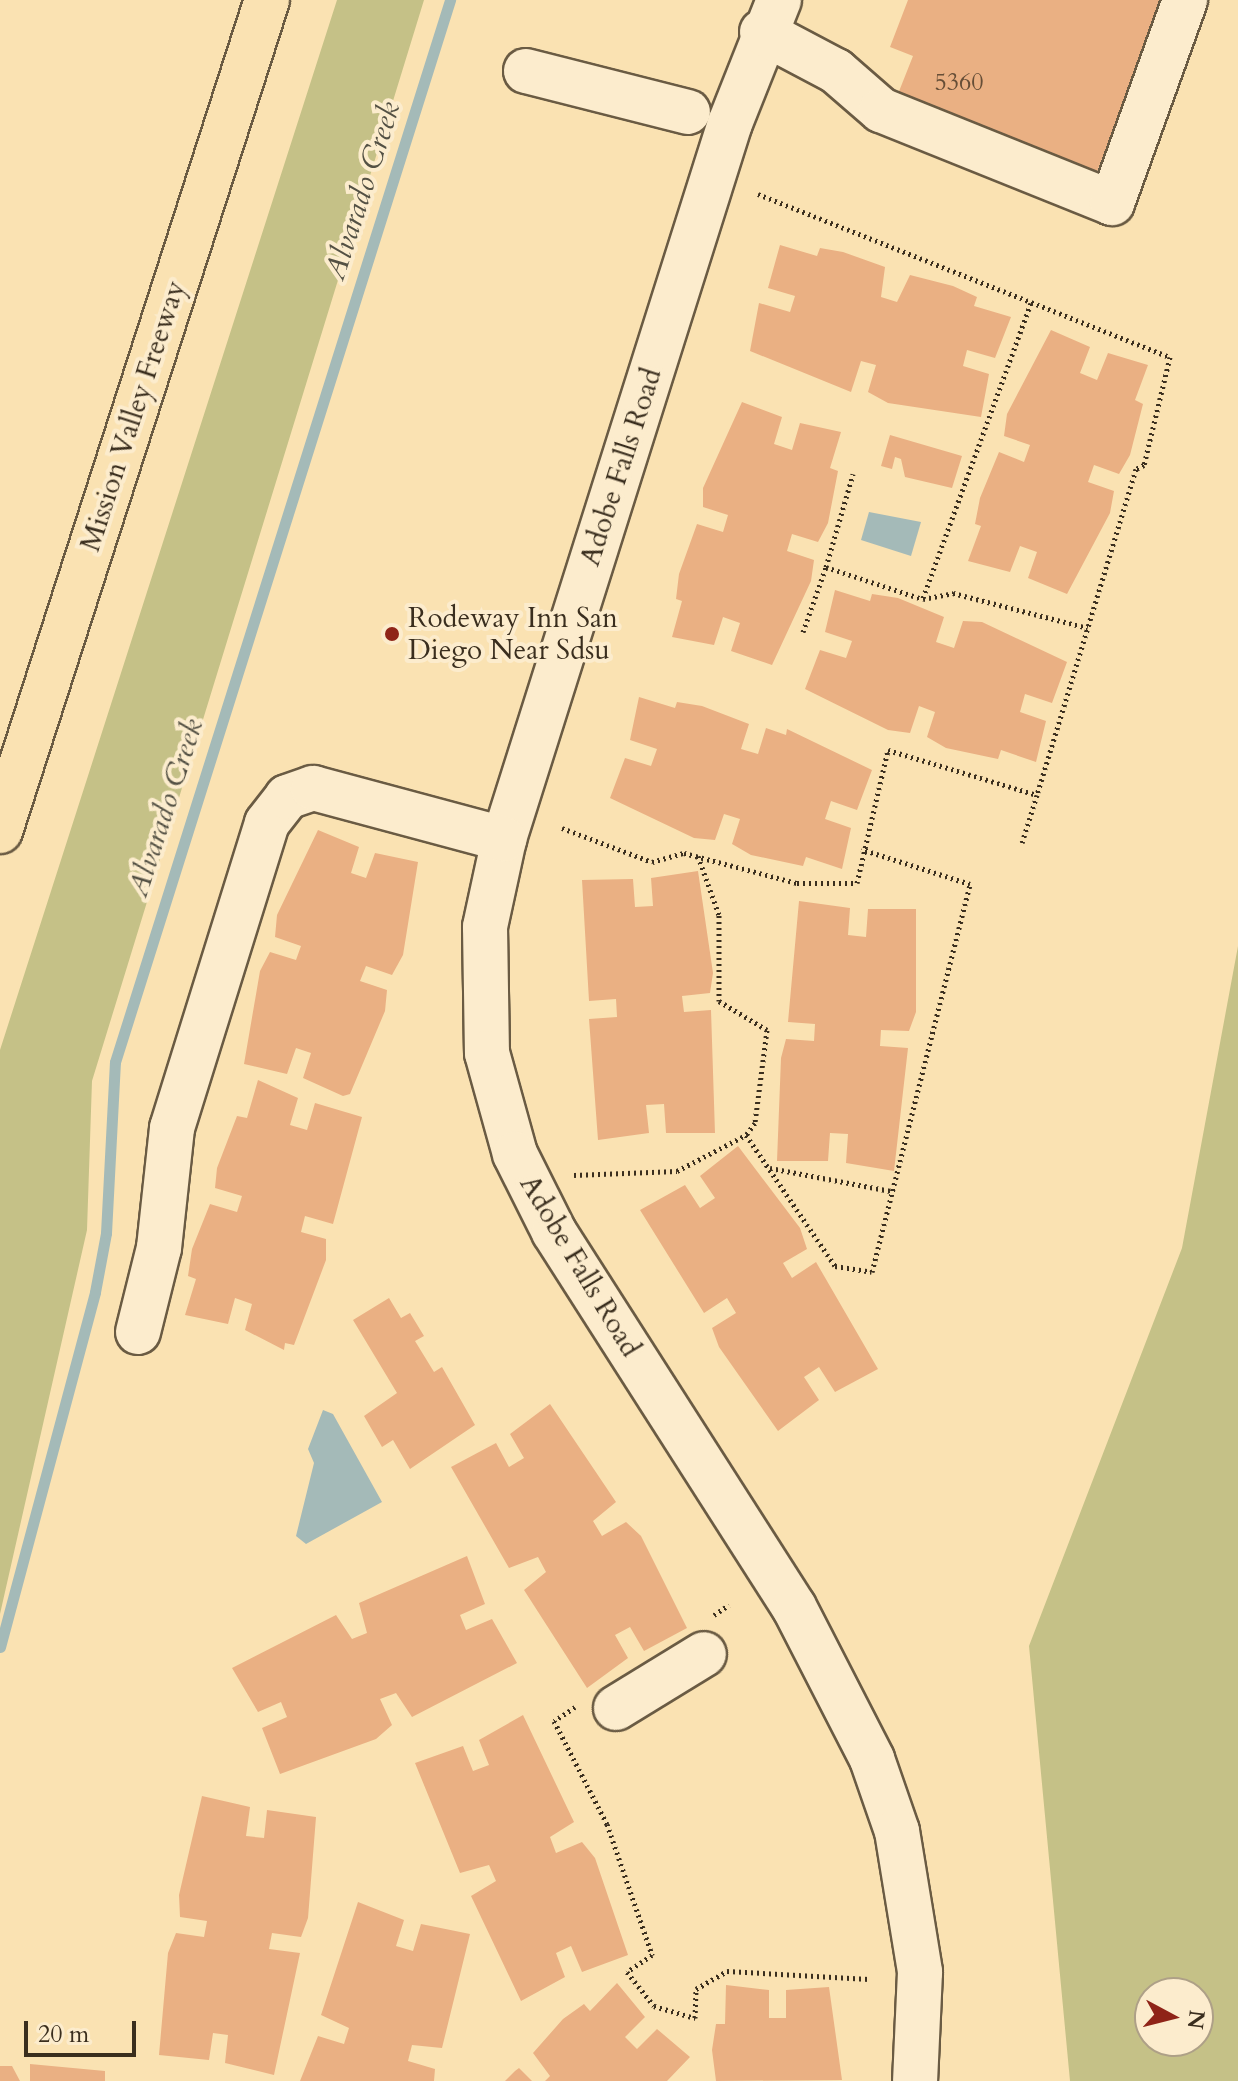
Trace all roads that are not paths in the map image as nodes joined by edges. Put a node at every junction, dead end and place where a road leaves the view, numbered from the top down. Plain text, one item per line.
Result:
1 (267, 0) edge
2 (1186, 0) edge
3 (771, 16) edge
4 (526, 71) dead end
5 (688, 112) dead end
6 (0, 831) edge
7 (504, 839) junction
8 (138, 1332) dead end
9 (704, 1638) road end
10 (598, 1706) road end
11 (915, 2081) edge

1 - 6 highway, Mission Valley Freeway
2 - 3 street
3 - 7 street, Adobe Falls Road
4 - 5 street
7 - 8 street
7 - 11 street, Adobe Falls Road
9 - 10 street

